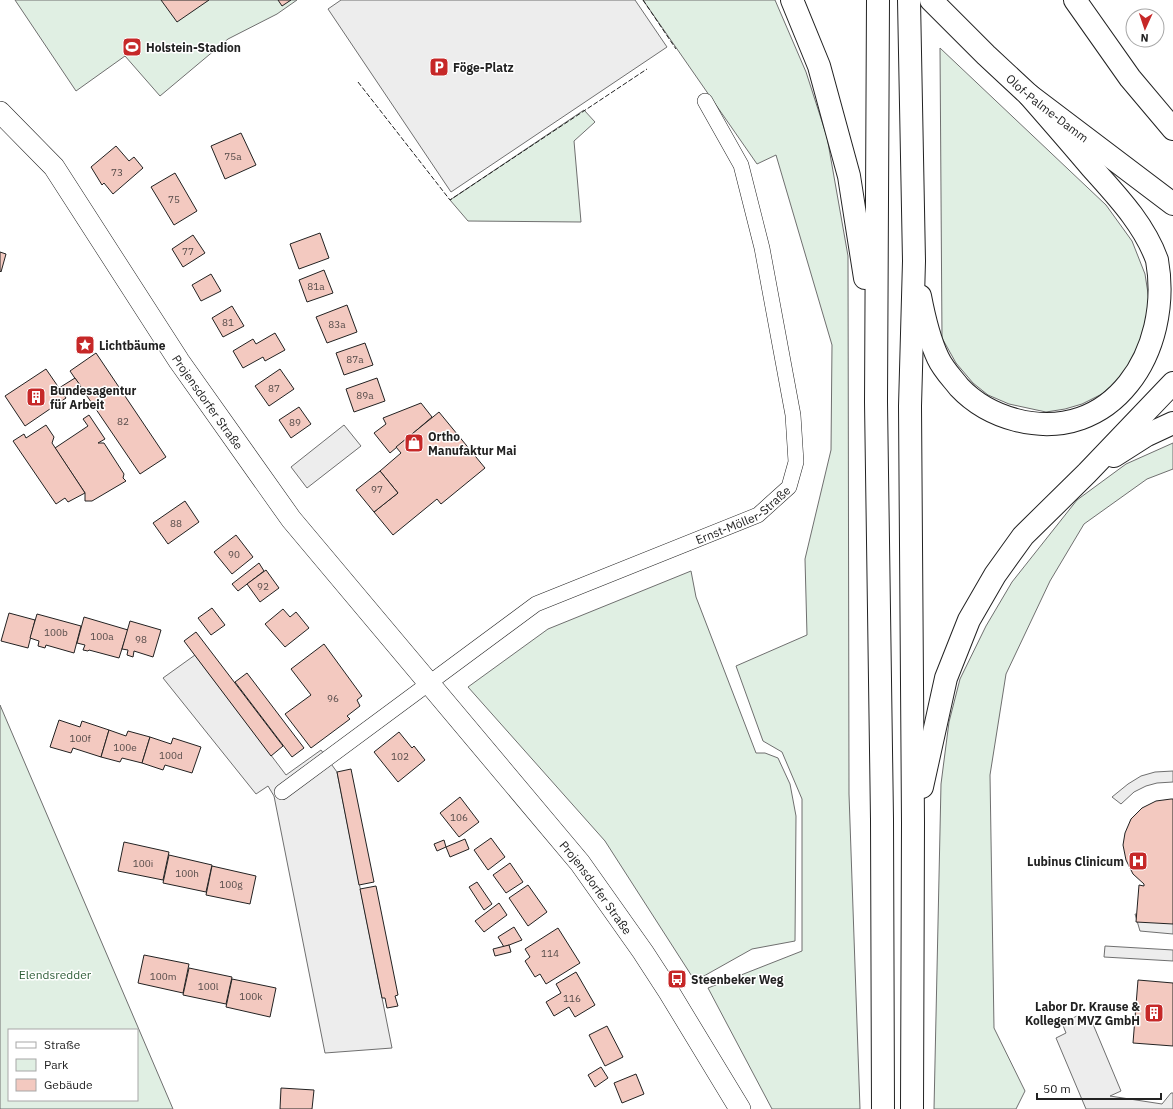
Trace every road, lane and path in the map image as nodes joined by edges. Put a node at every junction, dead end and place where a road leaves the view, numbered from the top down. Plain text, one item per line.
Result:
1 (792, 0) edge
2 (878, 0) edge
3 (910, 0) edge
4 (932, 0) edge
5 (1075, 0) edge
6 (1029, 95) junction
7 (705, 101) dead end
8 (0, 112) edge
9 (1173, 129) edge
10 (1173, 204) edge
11 (914, 261) junction
12 (1173, 383) edge
13 (876, 402) junction
14 (1173, 423) edge
15 (1087, 473) junction
16 (428, 684) junction
17 (282, 792) dead end
18 (913, 822) junction
19 (740, 1109) edge
20 (883, 1109) edge
21 (912, 1109) edge

1 - 13 highway
2 - 13 highway
3 - 11 highway
4 - 6 highway, Olof-Palme-Damm
5 - 9 highway
6 - 10 highway, Olof-Palme-Damm
6 - 11 highway
7 - 16 street, Ernst-Möller-Straße
8 - 16 street, Projensdorfer Straße
11 - 18 highway
12 - 15 highway
13 - 20 highway
14 - 15 highway
15 - 18 highway
16 - 17 street
16 - 19 street, Projensdorfer Straße
18 - 21 highway

